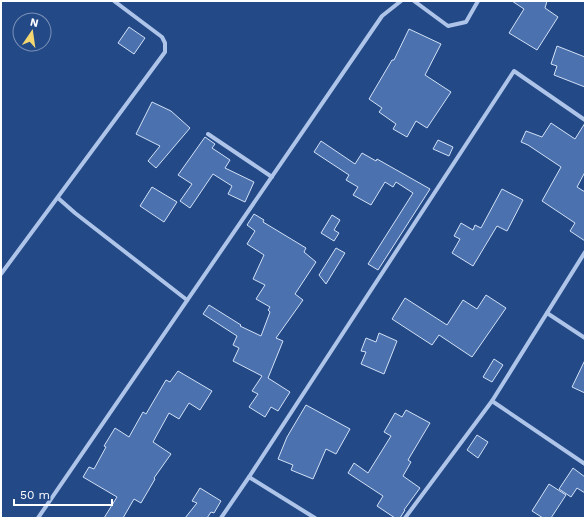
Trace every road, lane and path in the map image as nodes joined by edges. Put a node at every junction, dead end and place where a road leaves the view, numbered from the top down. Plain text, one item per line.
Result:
1 (114, 1) edge
2 (401, 1) edge
3 (414, 1) edge
4 (478, 1) edge
5 (585, 120) edge
6 (208, 134) dead end
7 (272, 177) junction
8 (58, 198) junction
9 (585, 252) edge
10 (1, 274) edge
11 (187, 300) junction
12 (547, 313) junction
13 (585, 338) edge
14 (492, 401) junction
15 (585, 464) edge
16 (249, 477) junction
17 (38, 518) edge
18 (221, 518) edge
19 (315, 518) edge
20 (405, 518) edge

1 - 8 street
2 - 7 street
3 - 4 street
5 - 16 street
6 - 7 street
7 - 11 street
8 - 10 street
8 - 11 street
9 - 12 street
11 - 17 street
12 - 13 street
12 - 14 street
14 - 15 street
14 - 20 street
16 - 18 street
16 - 19 street

